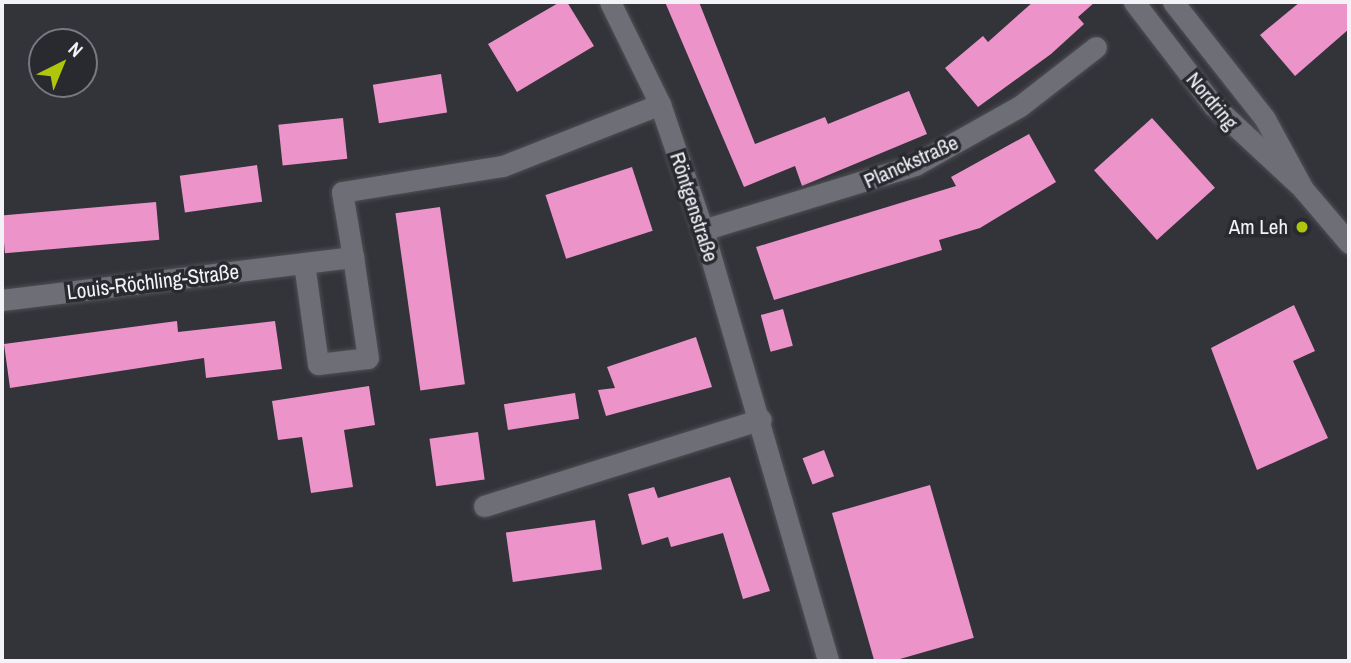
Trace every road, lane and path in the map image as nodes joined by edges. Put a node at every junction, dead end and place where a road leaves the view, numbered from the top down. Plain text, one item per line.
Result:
1 (610, 2) edge
2 (1134, 2) edge
3 (1173, 2) edge
4 (1096, 47) dead end
5 (660, 104) junction
6 (1303, 188) junction
7 (703, 229) junction
8 (1349, 243) edge
9 (353, 257) junction
10 (303, 263) junction
11 (2, 300) edge
12 (761, 419) junction
13 (484, 506) dead end
14 (828, 661) edge

1 - 5 street, Röntgenstraße
2 - 6 street, Nordring
3 - 6 street, Nordring
4 - 7 street, Planckstraße
5 - 7 street, Röntgenstraße
5 - 9 street
6 - 8 street, Nordring
7 - 12 street, Röntgenstraße
9 - 10 street, Louis-Röchling-Straße
9 - 10 street
10 - 11 street, Louis-Röchling-Straße
12 - 13 street
12 - 14 street, Röntgenstraße

